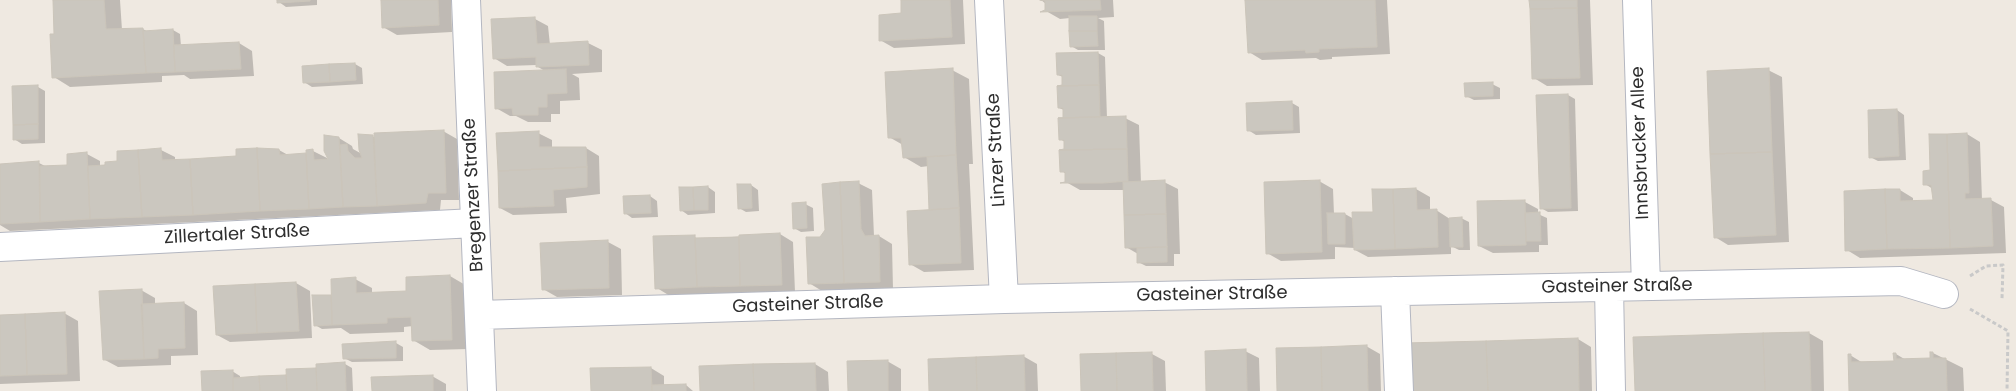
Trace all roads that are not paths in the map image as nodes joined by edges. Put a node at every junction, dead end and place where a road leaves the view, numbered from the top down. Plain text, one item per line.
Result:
1 (466, 0) edge
2 (989, 0) edge
3 (1637, 0) edge
4 (475, 223) junction
5 (0, 247) edge
6 (1646, 286) junction
7 (1609, 287) junction
8 (1395, 291) junction
9 (1944, 294) road end
10 (1004, 299) junction
11 (479, 315) junction
12 (482, 391) edge
13 (1398, 391) edge
14 (1611, 391) edge

1 - 4 street, Bregenzer Straße
2 - 10 street, Linzer Straße
3 - 6 street, Innsbrucker Allee
4 - 5 street, Zillertaler Straße
4 - 11 street, Bregenzer Straße
6 - 7 street, Gasteiner Straße
6 - 9 street, Gasteiner Straße
7 - 8 street, Gasteiner Straße
7 - 14 street
8 - 10 street, Gasteiner Straße
8 - 13 street
10 - 11 street, Gasteiner Straße
11 - 12 street, Bregenzer Straße

